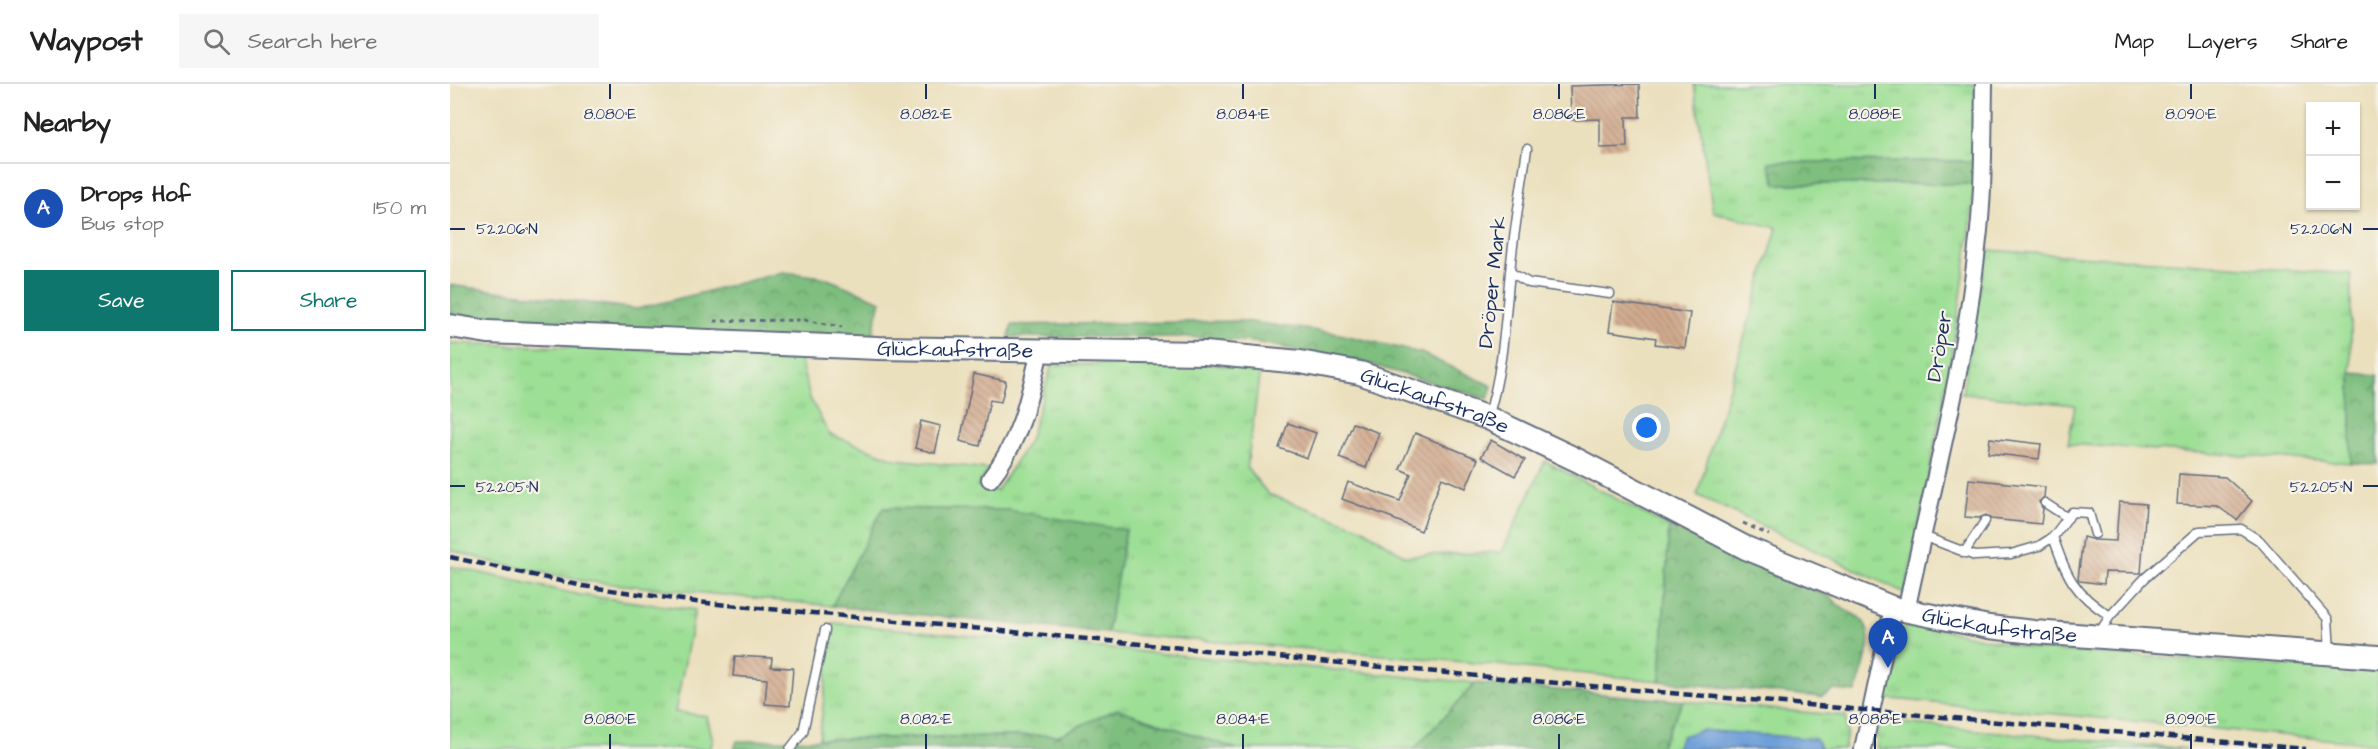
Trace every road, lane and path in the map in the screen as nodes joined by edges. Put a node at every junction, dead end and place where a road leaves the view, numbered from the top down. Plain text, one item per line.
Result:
1 (1984, 84) edge
2 (1527, 149) dead end
3 (1510, 273) junction
4 (1610, 294) dead end
5 (708, 323) dead end
6 (450, 326) edge
7 (850, 328) dead end
8 (1040, 350) junction
9 (1488, 418) junction
10 (990, 479) dead end
11 (2045, 503) dead end
12 (2068, 518) junction
13 (1738, 521) dead end
14 (1985, 521) dead end
15 (2095, 534) dead end
16 (1770, 536) dead end
17 (1923, 536) junction
18 (2053, 537) junction
19 (1964, 553) junction
20 (1899, 610) junction
21 (2110, 616) junction
22 (825, 630) dead end
23 (2097, 636) junction
24 (2329, 654) junction
25 (2378, 657) edge
26 (791, 748) edge
27 (1863, 749) edge

1 - 17 street, Dröper
2 - 3 lane, Dröper Mark
3 - 4 lane
3 - 9 lane, Dröper Mark
5 - 7 path
6 - 8 main road, Glückaufstraße
8 - 9 main road, Glückaufstraße
8 - 10 street
9 - 20 main road, Glückaufstraße
11 - 12 lane
12 - 15 lane
12 - 18 lane
13 - 16 path
14 - 19 lane
17 - 19 lane
17 - 20 street, Dröper
18 - 19 lane
18 - 21 lane
20 - 23 main road, Glückaufstraße
20 - 27 street, Dröper
21 - 23 lane
21 - 24 lane
22 - 26 lane
23 - 24 main road, Glückaufstraße
24 - 25 main road, Glückaufstraße

